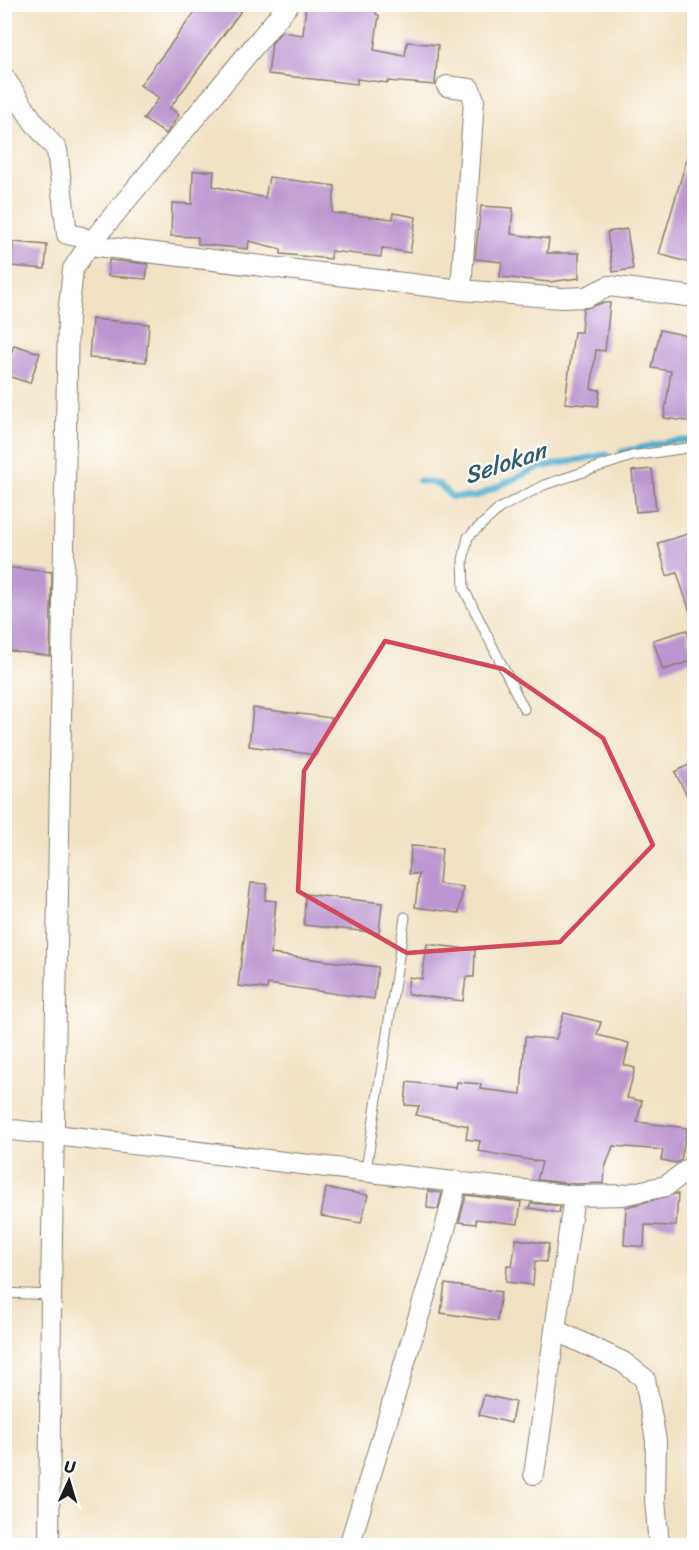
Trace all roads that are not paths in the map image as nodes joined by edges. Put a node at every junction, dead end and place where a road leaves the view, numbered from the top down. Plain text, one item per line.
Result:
1 (289, 4) edge
2 (4, 77) edge
3 (447, 86) dead end
4 (89, 245) junction
5 (461, 290) junction
6 (694, 297) edge
7 (694, 447) edge
8 (524, 709) dead end
9 (405, 917) dead end
10 (4, 1129) edge
11 (54, 1136) junction
12 (694, 1165) edge
13 (366, 1170) junction
14 (457, 1181) junction
15 (574, 1196) junction
16 (4, 1293) edge
17 (51, 1295) junction
18 (555, 1330) junction
19 (534, 1474) dead end
20 (49, 1545) edge
21 (349, 1545) edge
22 (659, 1545) edge

1 - 4 street
2 - 4 street
3 - 5 street
4 - 5 street
4 - 11 street
5 - 6 street
7 - 8 lane
9 - 13 lane
10 - 11 street
11 - 13 street
11 - 17 street
12 - 15 street
13 - 14 street
14 - 15 street
14 - 21 street
15 - 18 street
16 - 17 lane
17 - 20 street
18 - 19 street
18 - 22 street

